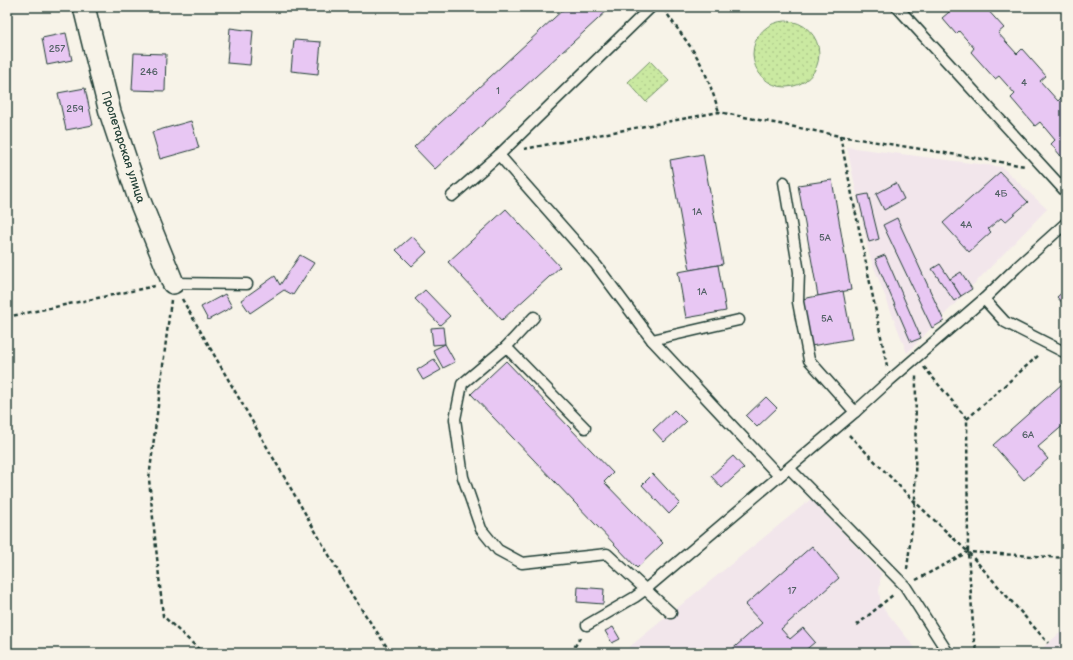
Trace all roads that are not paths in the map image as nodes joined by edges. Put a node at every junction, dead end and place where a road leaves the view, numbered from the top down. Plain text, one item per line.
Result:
1 (84, 7) edge
2 (651, 7) edge
3 (898, 7) edge
4 (499, 154) junction
5 (784, 182) dead end
6 (1066, 192) edge
7 (452, 196) dead end
8 (1066, 223) edge
9 (173, 283) joint
10 (247, 284) dead end
11 (984, 299) junction
12 (534, 317) dead end
13 (739, 320) dead end
14 (652, 340) junction
15 (506, 347) junction
16 (1066, 354) edge
17 (855, 412) junction
18 (585, 428) dead end
19 (790, 469) junction
20 (779, 476) junction
21 (646, 590) junction
22 (670, 613) dead end
23 (587, 625) road end
24 (948, 653) edge

1 - 9 street, Пролетарская улица
2 - 4 lane
3 - 6 lane
4 - 7 lane
4 - 14 lane
5 - 17 lane
8 - 11 lane
9 - 10 lane
11 - 16 lane
11 - 17 lane
12 - 15 lane
13 - 14 lane
14 - 20 lane
15 - 18 lane
15 - 21 lane
17 - 19 lane
19 - 20 lane
19 - 24 lane
20 - 21 lane
21 - 22 lane
21 - 23 lane

